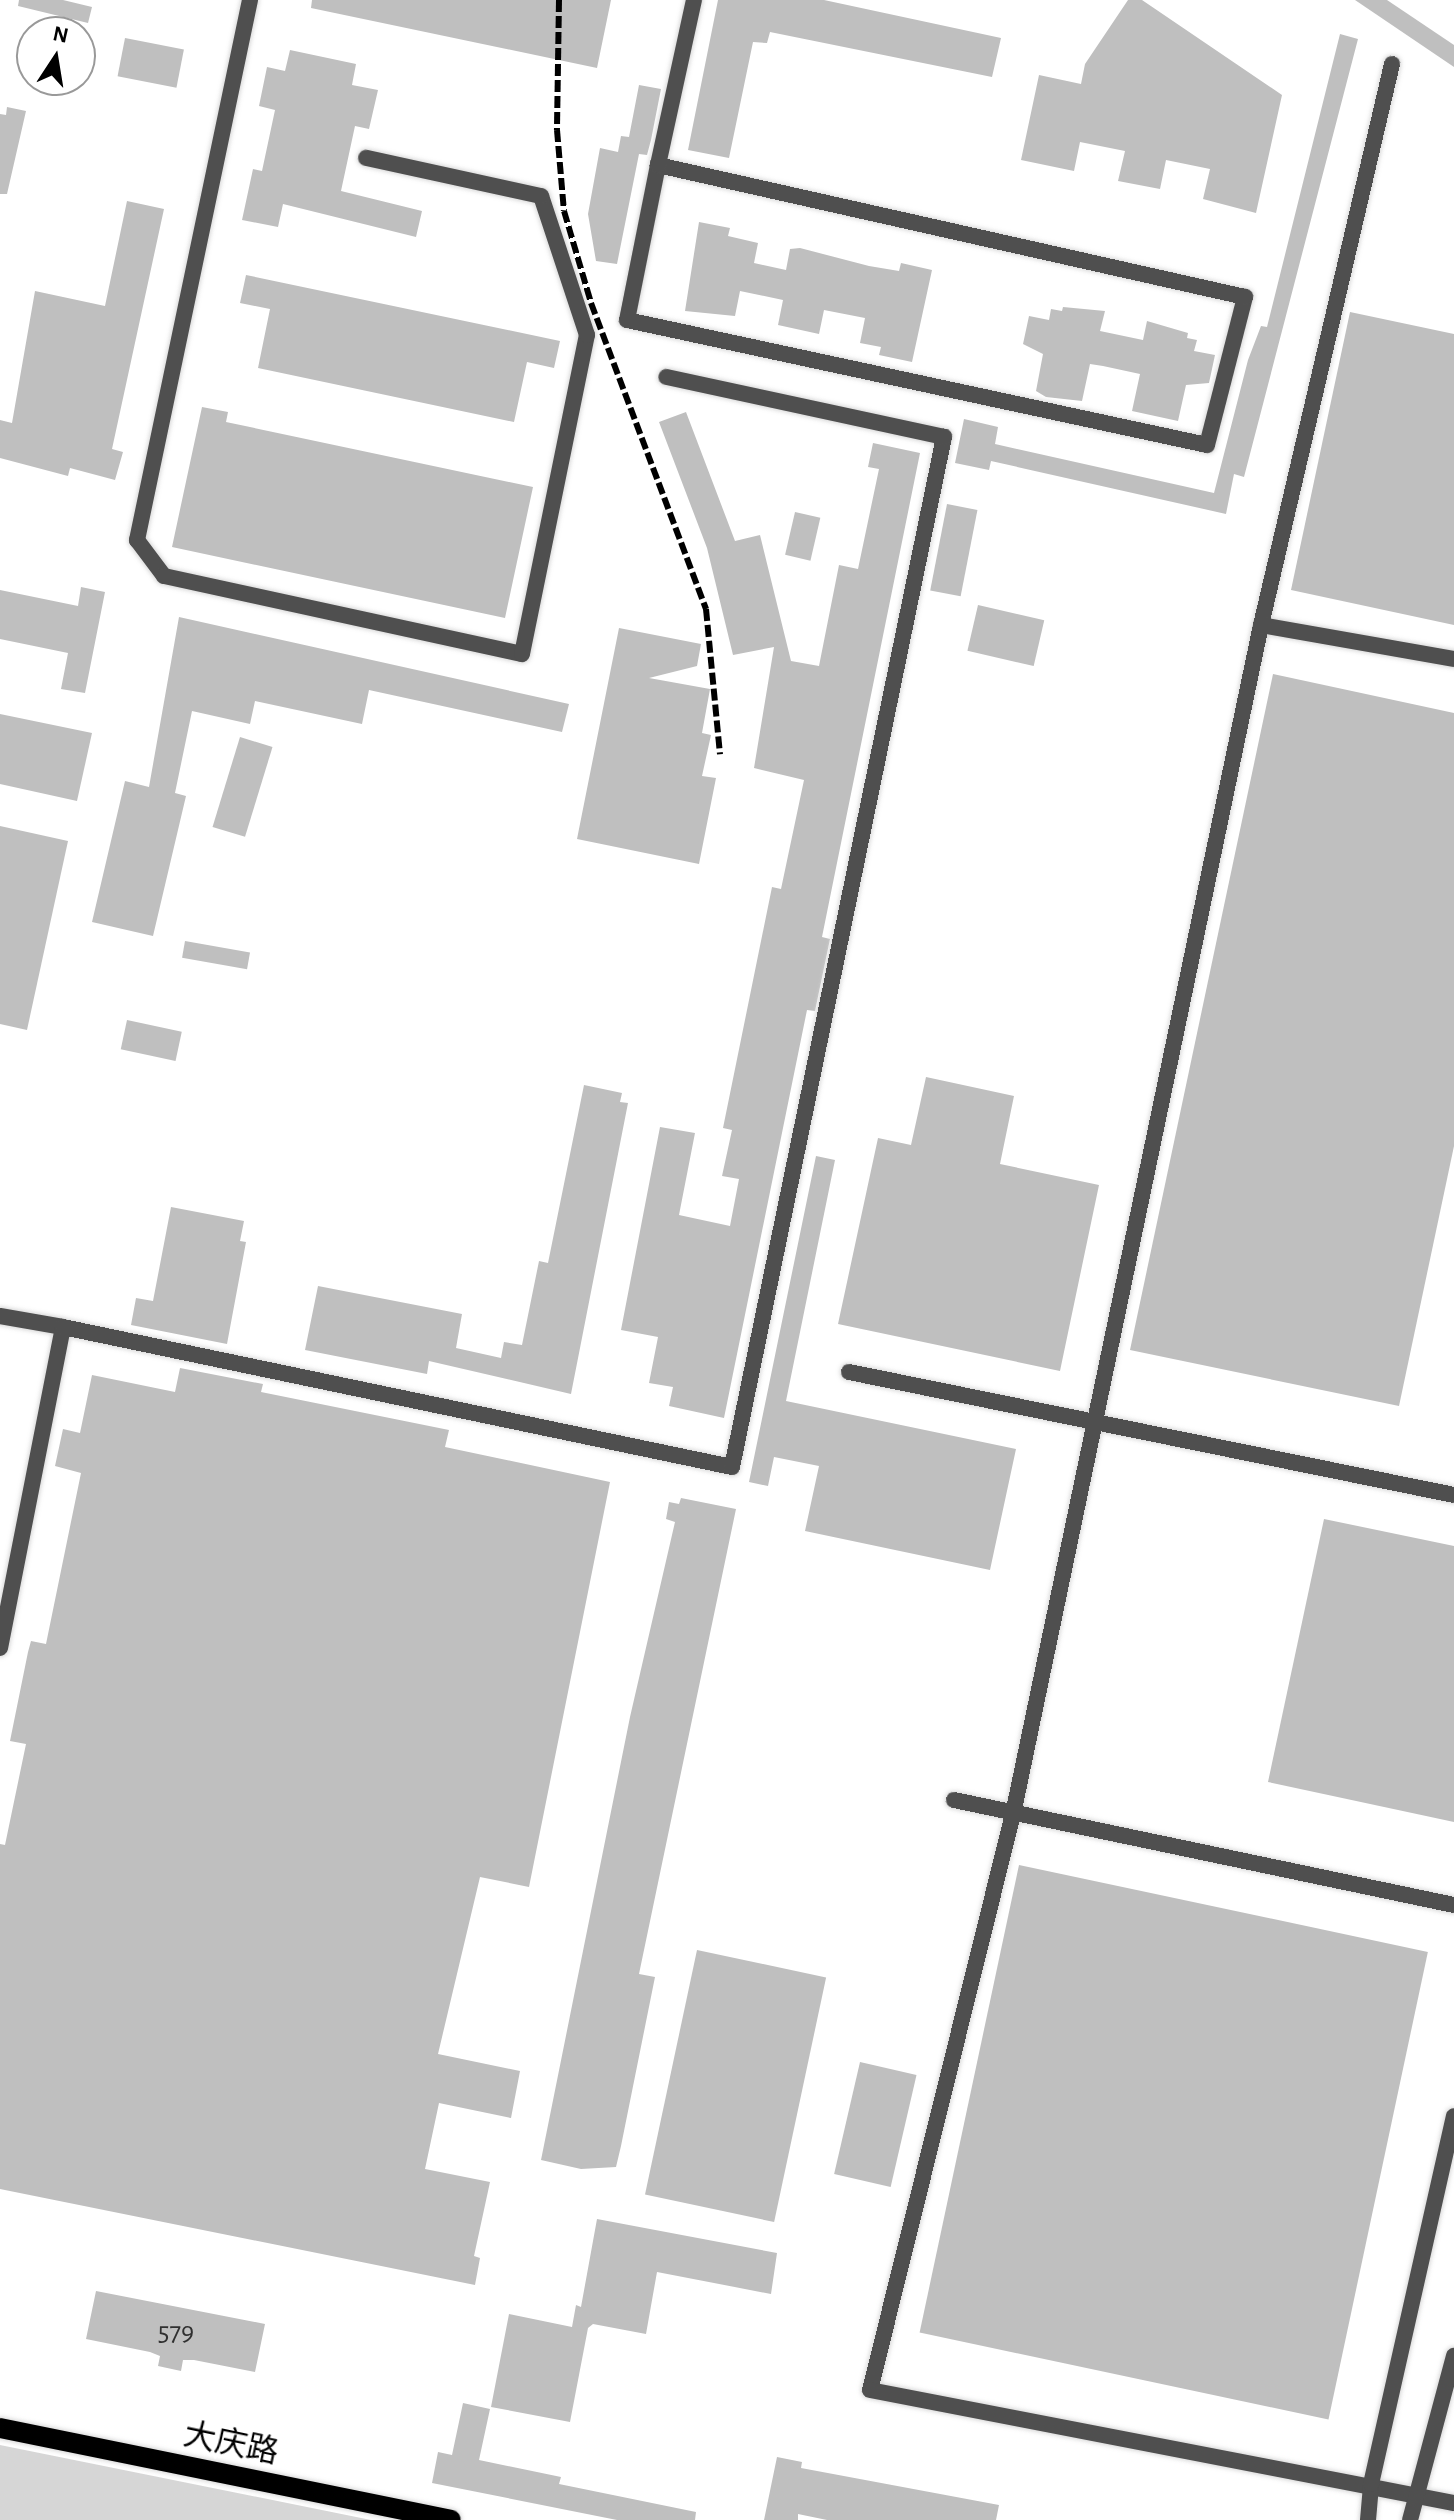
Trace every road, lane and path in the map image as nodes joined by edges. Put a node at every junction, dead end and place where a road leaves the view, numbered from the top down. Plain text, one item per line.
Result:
1 (250, 0) edge
2 (694, 0) edge
3 (1392, 64) dead end
4 (366, 158) dead end
5 (658, 165) junction
6 (666, 377) dead end
7 (1261, 625) junction
8 (1454, 659) edge
9 (0, 1316) edge
10 (63, 1327) junction
11 (849, 1372) dead end
12 (1095, 1419) junction
13 (1454, 1495) edge
14 (0, 1648) edge
15 (954, 1800) dead end
16 (1013, 1814) junction
17 (1454, 1905) edge
18 (1454, 2116) edge
19 (1454, 2356) edge
20 (0, 2428) edge
21 (1371, 2484) junction
22 (1414, 2494) junction
23 (1454, 2503) edge
24 (451, 2520) edge
25 (1368, 2520) edge
26 (1410, 2520) edge

1 - 4 street
2 - 5 street
3 - 7 street
5 - 5 street
6 - 10 street
7 - 8 street
7 - 12 street
9 - 10 street
10 - 14 street
11 - 12 street
12 - 13 street
12 - 16 street
15 - 16 street
16 - 17 street
16 - 21 street
18 - 21 street
19 - 22 street
20 - 24 main road, 大庆路
21 - 22 street
21 - 25 street
22 - 23 street
22 - 26 street

